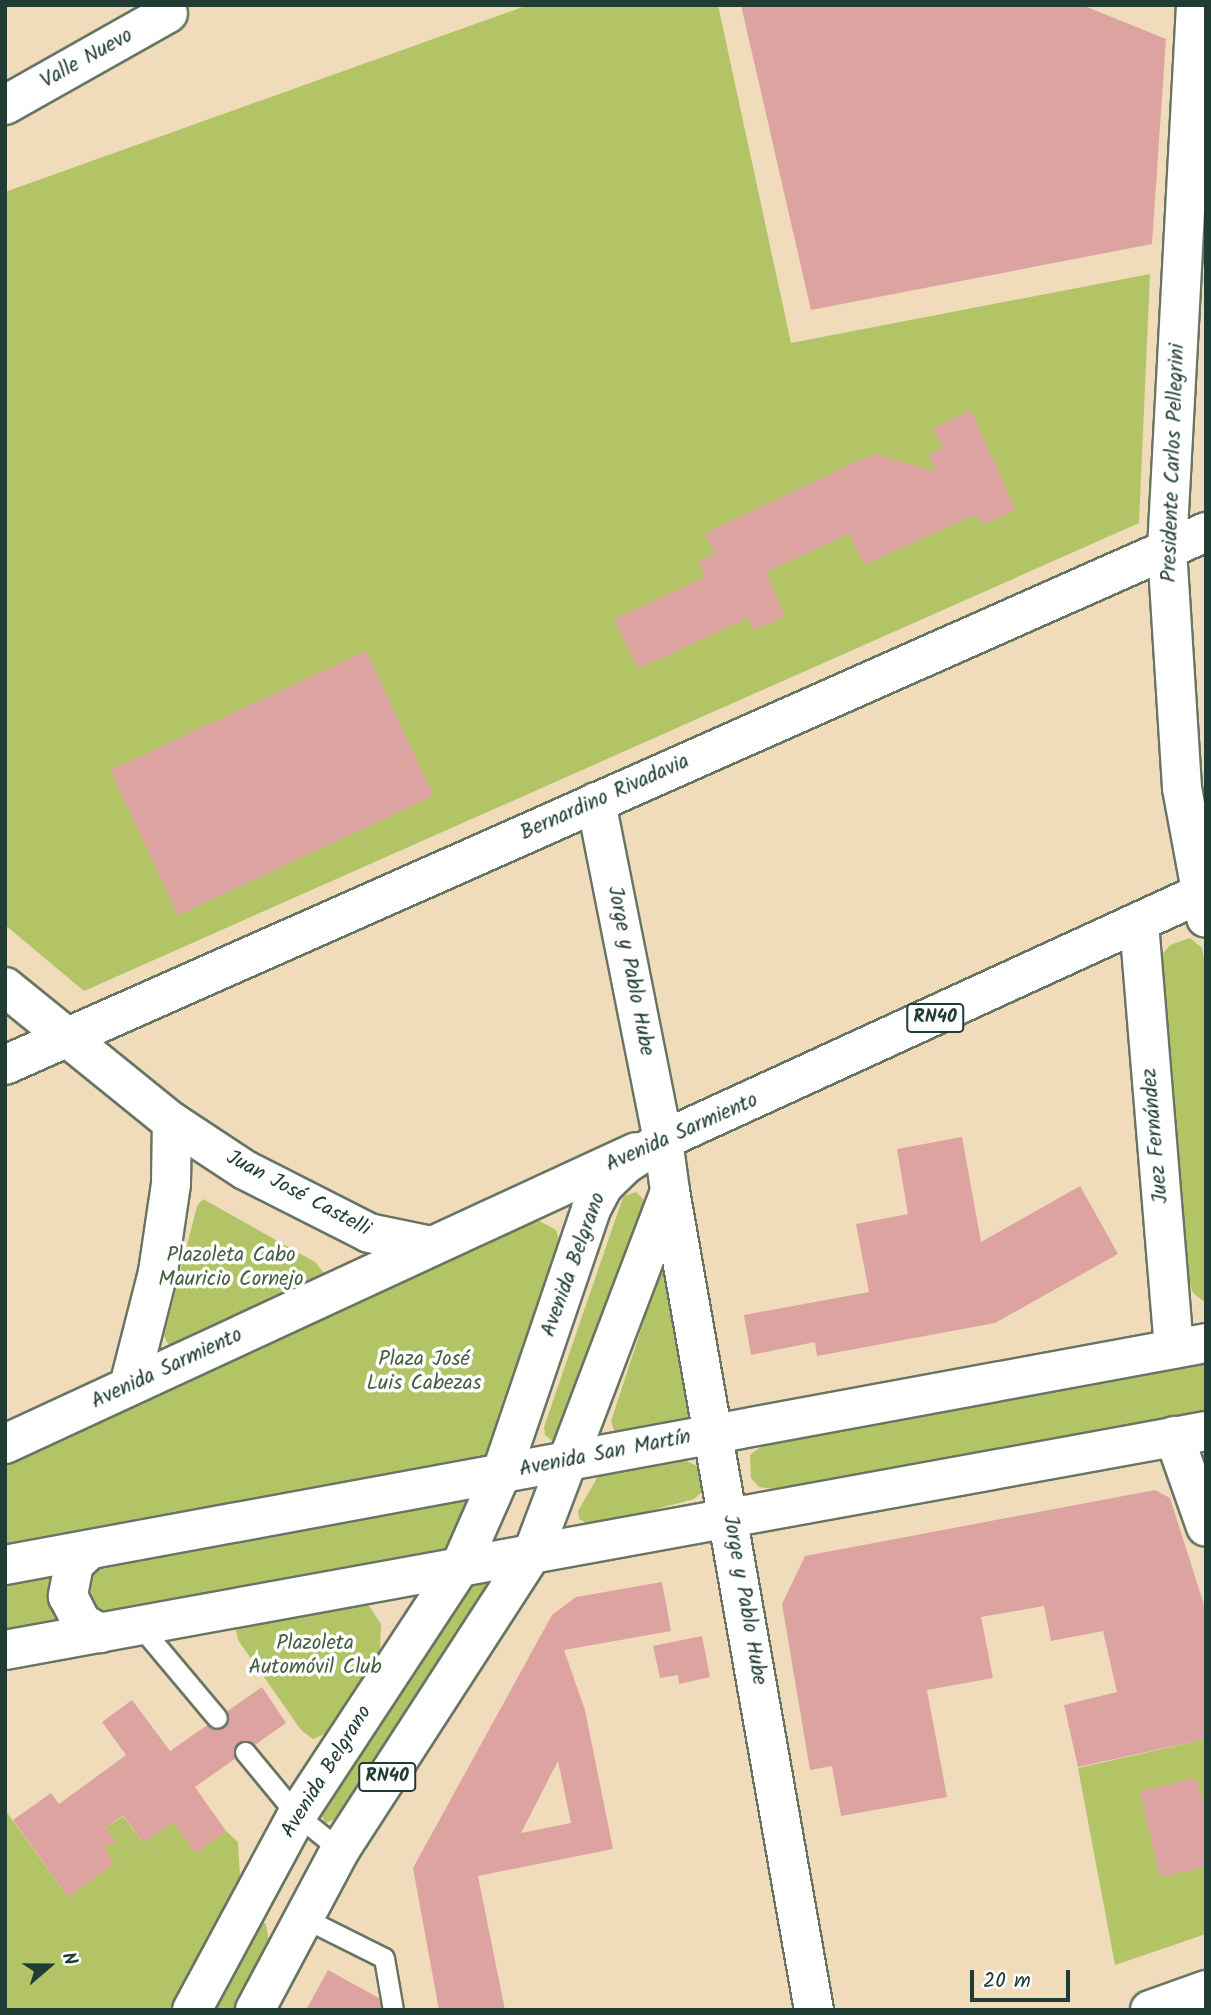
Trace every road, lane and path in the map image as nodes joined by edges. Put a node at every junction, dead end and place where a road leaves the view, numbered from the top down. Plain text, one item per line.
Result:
1 (1196, 5) edge
2 (168, 13) dead end
3 (5, 105) edge
4 (1206, 532) edge
5 (1167, 549) junction
6 (596, 802) junction
7 (1204, 900) edge
8 (1139, 923) junction
9 (5, 987) edge
10 (66, 1037) junction
11 (5, 1065) edge
12 (172, 1122) junction
13 (663, 1139) junction
14 (670, 1191) junction
15 (431, 1246) junction
16 (1190, 1346) edge
17 (129, 1386) junction
18 (714, 1432) junction
19 (1190, 1434) edge
20 (5, 1444) edge
21 (571, 1460) junction
22 (501, 1475) junction
23 (730, 1517) junction
24 (1206, 1527) edge
25 (89, 1550) junction
26 (533, 1552) junction
27 (5, 1565) edge
28 (460, 1567) junction
29 (139, 1625) junction
30 (100, 1633) junction
31 (5, 1650) edge
32 (217, 1718) dead end
33 (245, 1752) dead end
34 (297, 1815) junction
35 (340, 1850) junction
36 (304, 1918) junction
37 (1206, 1990) edge
38 (192, 2010) edge
39 (255, 2010) edge
40 (393, 2010) edge
41 (814, 2010) edge
42 (1150, 2010) edge

1 - 5 main road, Presidente Carlos Pellegrini
2 - 3 main road, Valle Nuevo
4 - 5 main road, Bernardino Rivadavia
5 - 6 main road, Bernardino Rivadavia
5 - 7 main road, Presidente Carlos Pellegrini
6 - 10 main road, Bernardino Rivadavia
6 - 13 main road, Jorge y Pablo Hube
7 - 8 main road, Avenida Sarmiento / RN40
8 - 13 main road, Avenida Sarmiento / RN40
8 - 16 main road, Juez Fernández
9 - 10 main road, Juan José Castelli
10 - 11 main road, Bernardino Rivadavia
10 - 12 main road, Juan José Castelli
12 - 15 main road, Juan José Castelli
12 - 17 main road
13 - 14 main road, RN40
13 - 15 main road, Avenida Sarmiento
13 - 22 main road, Avenida Belgrano / RN40
14 - 18 main road, Jorge y Pablo Hube
14 - 21 main road, RN40
15 - 17 main road, Avenida Sarmiento
16 - 18 main road, Avenida San Martín
17 - 20 main road, Avenida Sarmiento
18 - 21 main road, Avenida San Martín
18 - 23 main road, Jorge y Pablo Hube
19 - 23 main road
19 - 24 main road
21 - 22 main road, Avenida San Martín
21 - 26 main road, RN40
22 - 25 main road, Avenida San Martín
22 - 28 main road, Avenida Belgrano / RN40
23 - 26 main road
23 - 41 main road, Jorge y Pablo Hube
25 - 27 main road, Avenida San Martín
25 - 30 main road
26 - 28 main road
26 - 35 main road, RN40
28 - 29 main road
28 - 34 main road, Avenida Belgrano / RN40
29 - 30 main road
29 - 32 lane
30 - 31 main road
33 - 34 lane
34 - 35 lane
34 - 38 main road, Avenida Belgrano / RN40
35 - 36 main road, RN40
36 - 39 main road, RN40
36 - 40 lane
37 - 42 main road

